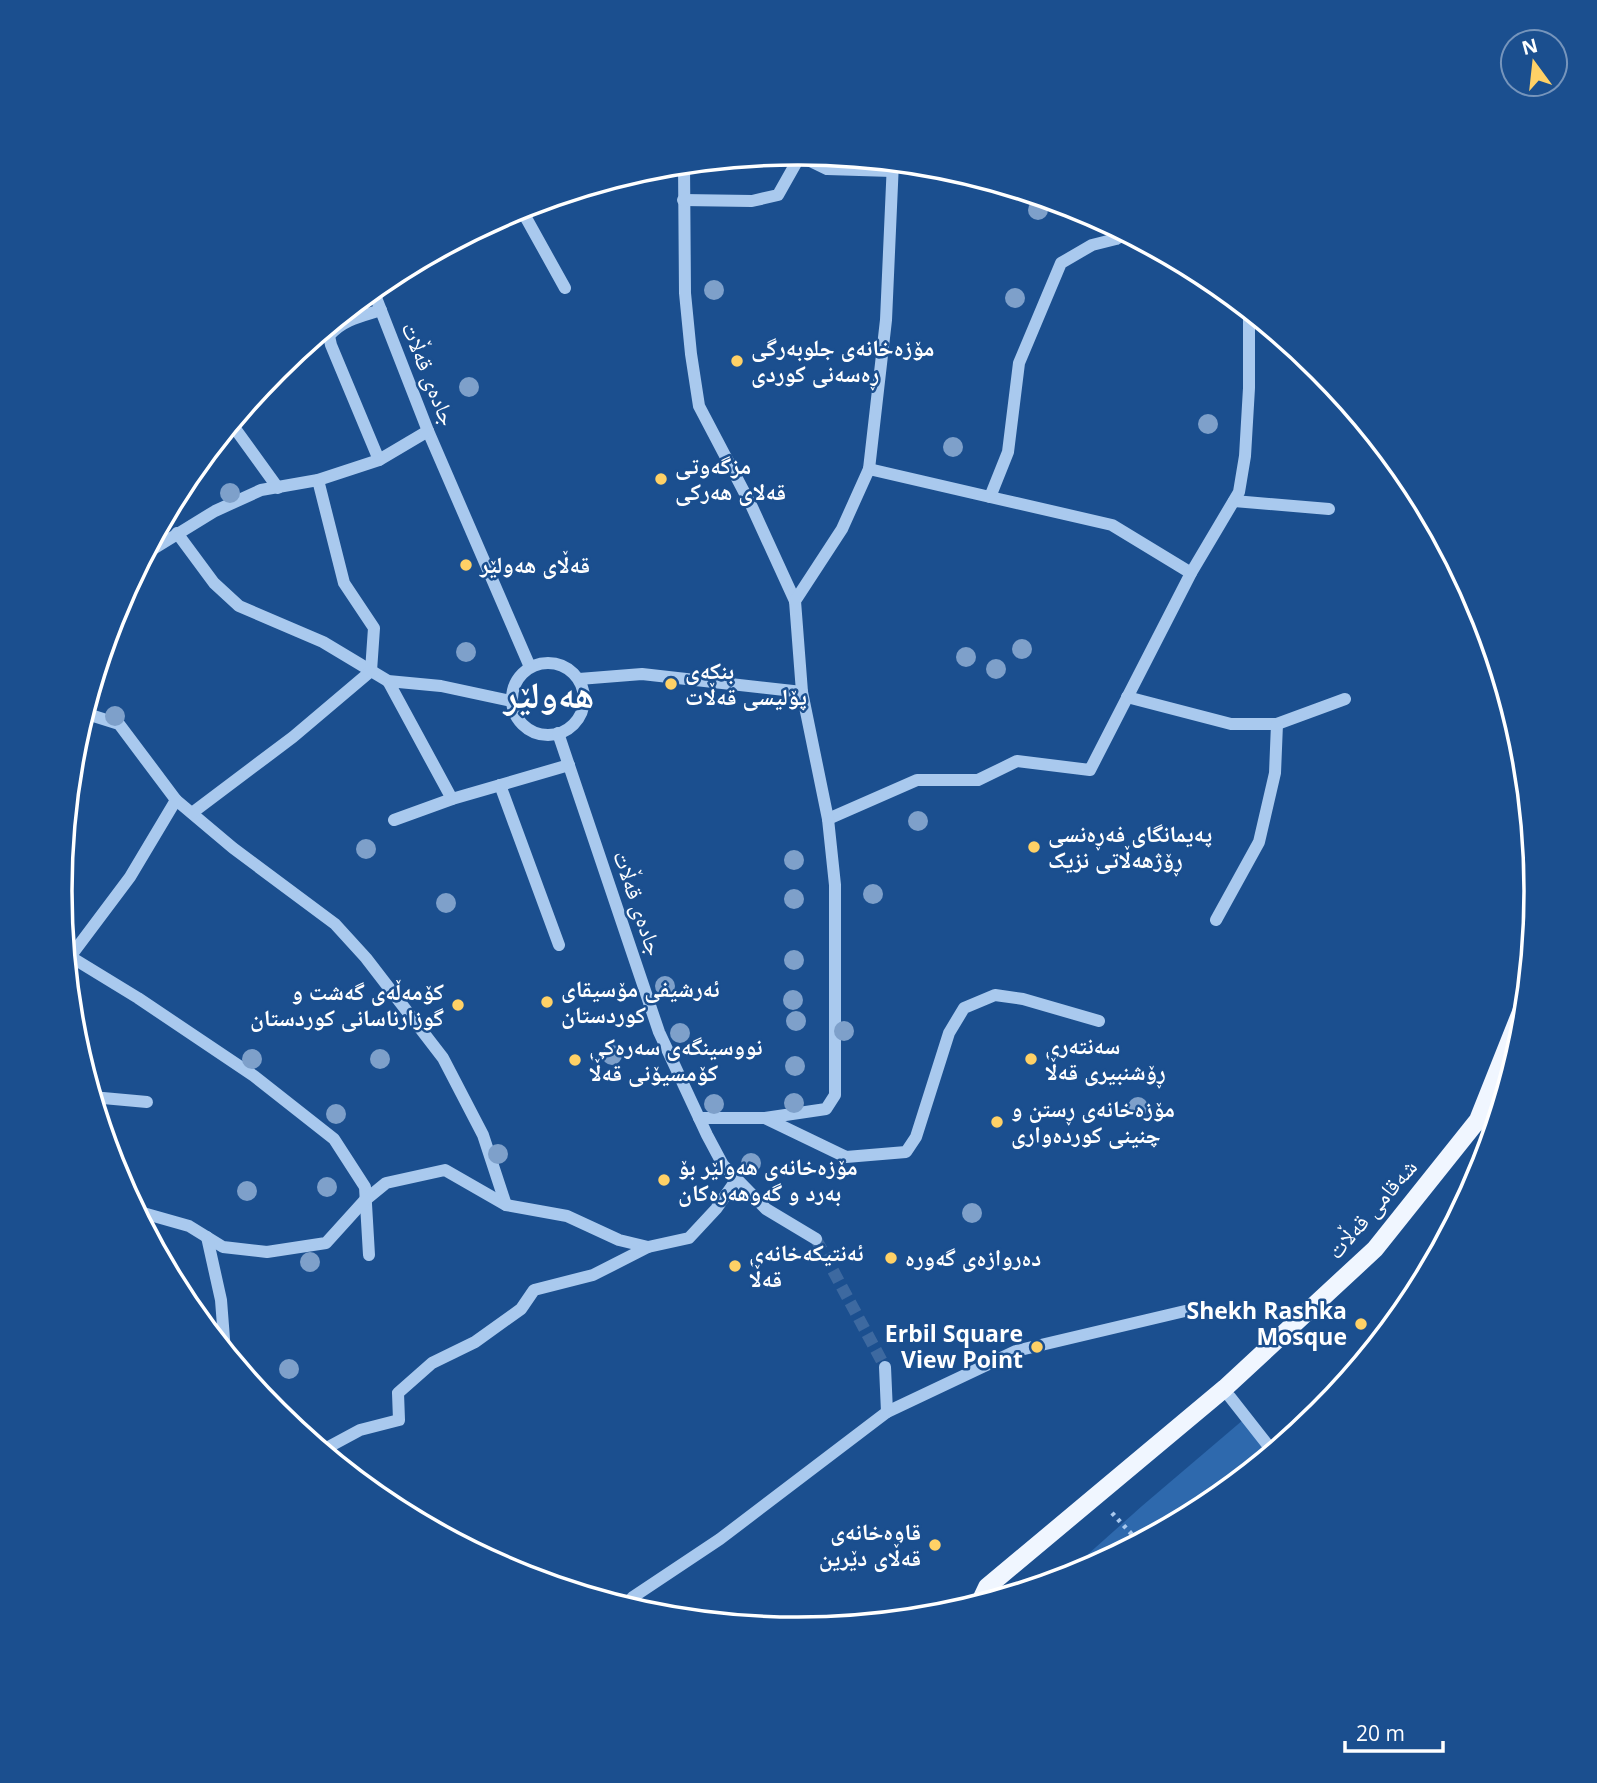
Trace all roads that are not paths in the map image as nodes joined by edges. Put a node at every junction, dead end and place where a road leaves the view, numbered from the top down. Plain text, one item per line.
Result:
1 (792, 165) edge
2 (820, 165) edge
3 (860, 167) edge
4 (892, 171) edge
5 (684, 174) edge
6 (683, 200) junction
7 (526, 218) edge
8 (1117, 239) edge
9 (565, 288) dead end
10 (377, 300) edge
11 (381, 310) junction
12 (349, 321) edge
13 (1252, 324) edge
14 (329, 337) edge
15 (237, 431) edge
16 (428, 431) junction
17 (379, 460) junction
18 (869, 469) junction
19 (318, 480) junction
20 (278, 488) junction
21 (990, 496) junction
22 (1234, 501) junction
23 (1329, 509) dead end
24 (177, 533) junction
25 (161, 544) edge
26 (1191, 573) junction
27 (795, 601) junction
28 (530, 667) junction
29 (371, 671) junction
30 (579, 680) junction
31 (388, 681) junction
32 (802, 692) junction
33 (1127, 698) junction
34 (1345, 699) dead end
35 (511, 701) junction
36 (94, 716) edge
37 (1277, 724) junction
38 (558, 733) junction
39 (569, 765) junction
40 (500, 785) junction
41 (452, 799) junction
42 (176, 800) junction
43 (192, 814) junction
44 (828, 819) junction
45 (394, 820) dead end
46 (1216, 920) dead end
47 (559, 945) dead end
48 (74, 948) edge
49 (75, 960) edge
50 (1099, 1021) dead end
51 (1509, 1043) edge
52 (102, 1098) edge
53 (147, 1102) dead end
54 (1490, 1114) edge
55 (1480, 1115) junction
56 (699, 1118) junction
57 (765, 1118) junction
58 (1487, 1124) edge
59 (737, 1179) junction
60 (364, 1201) junction
61 (506, 1205) junction
62 (148, 1215) edge
63 (207, 1237) junction
64 (816, 1239) tunnel mouth
65 (648, 1247) junction
66 (369, 1255) dead end
67 (1185, 1311) dead end
68 (224, 1336) edge
69 (885, 1367) tunnel mouth
70 (1230, 1397) dead end
71 (887, 1412) junction
72 (329, 1446) edge
73 (1268, 1446) edge
74 (984, 1594) edge
75 (633, 1598) edge

1 - 6 street
2 - 3 street
4 - 18 street
5 - 6 street
6 - 27 street
7 - 9 street
8 - 21 street
10 - 11 street, جادەی قەڵات
11 - 12 street
11 - 16 street, جادەی قەڵات
13 - 22 street
14 - 17 street
15 - 20 street
16 - 17 street
16 - 28 street, جادەی قەڵات
17 - 19 street
18 - 21 street
18 - 27 street
19 - 20 street
19 - 29 street
20 - 24 street
21 - 26 street
22 - 23 street
22 - 26 street
24 - 25 street
24 - 29 street
26 - 33 street
27 - 32 street
28 - 30 street
28 - 35 street
29 - 31 street
29 - 43 street
30 - 32 street
30 - 38 street
31 - 35 street
31 - 41 street
32 - 44 street
33 - 37 street
33 - 44 street
34 - 37 street
35 - 38 street
36 - 42 street
37 - 46 street
38 - 39 street, جادەی قەڵات
39 - 40 street
39 - 56 street, جادەی قەڵات
40 - 41 street
40 - 47 street
41 - 45 street
42 - 43 street
42 - 48 street
43 - 61 street
44 - 57 street
49 - 60 street
50 - 57 street
51 - 55 main road, شەقامی قەڵات
52 - 53 street
54 - 55 street
55 - 58 street
55 - 74 main road, شەقامی قەڵات
56 - 57 street
56 - 59 street, جادەی قەڵات
59 - 64 street, جادەی قەڵات
59 - 65 street
60 - 61 street
60 - 63 street
60 - 66 street
61 - 65 street
62 - 63 street
63 - 68 street
65 - 72 street
67 - 71 street
69 - 71 street
70 - 73 street
71 - 75 street

